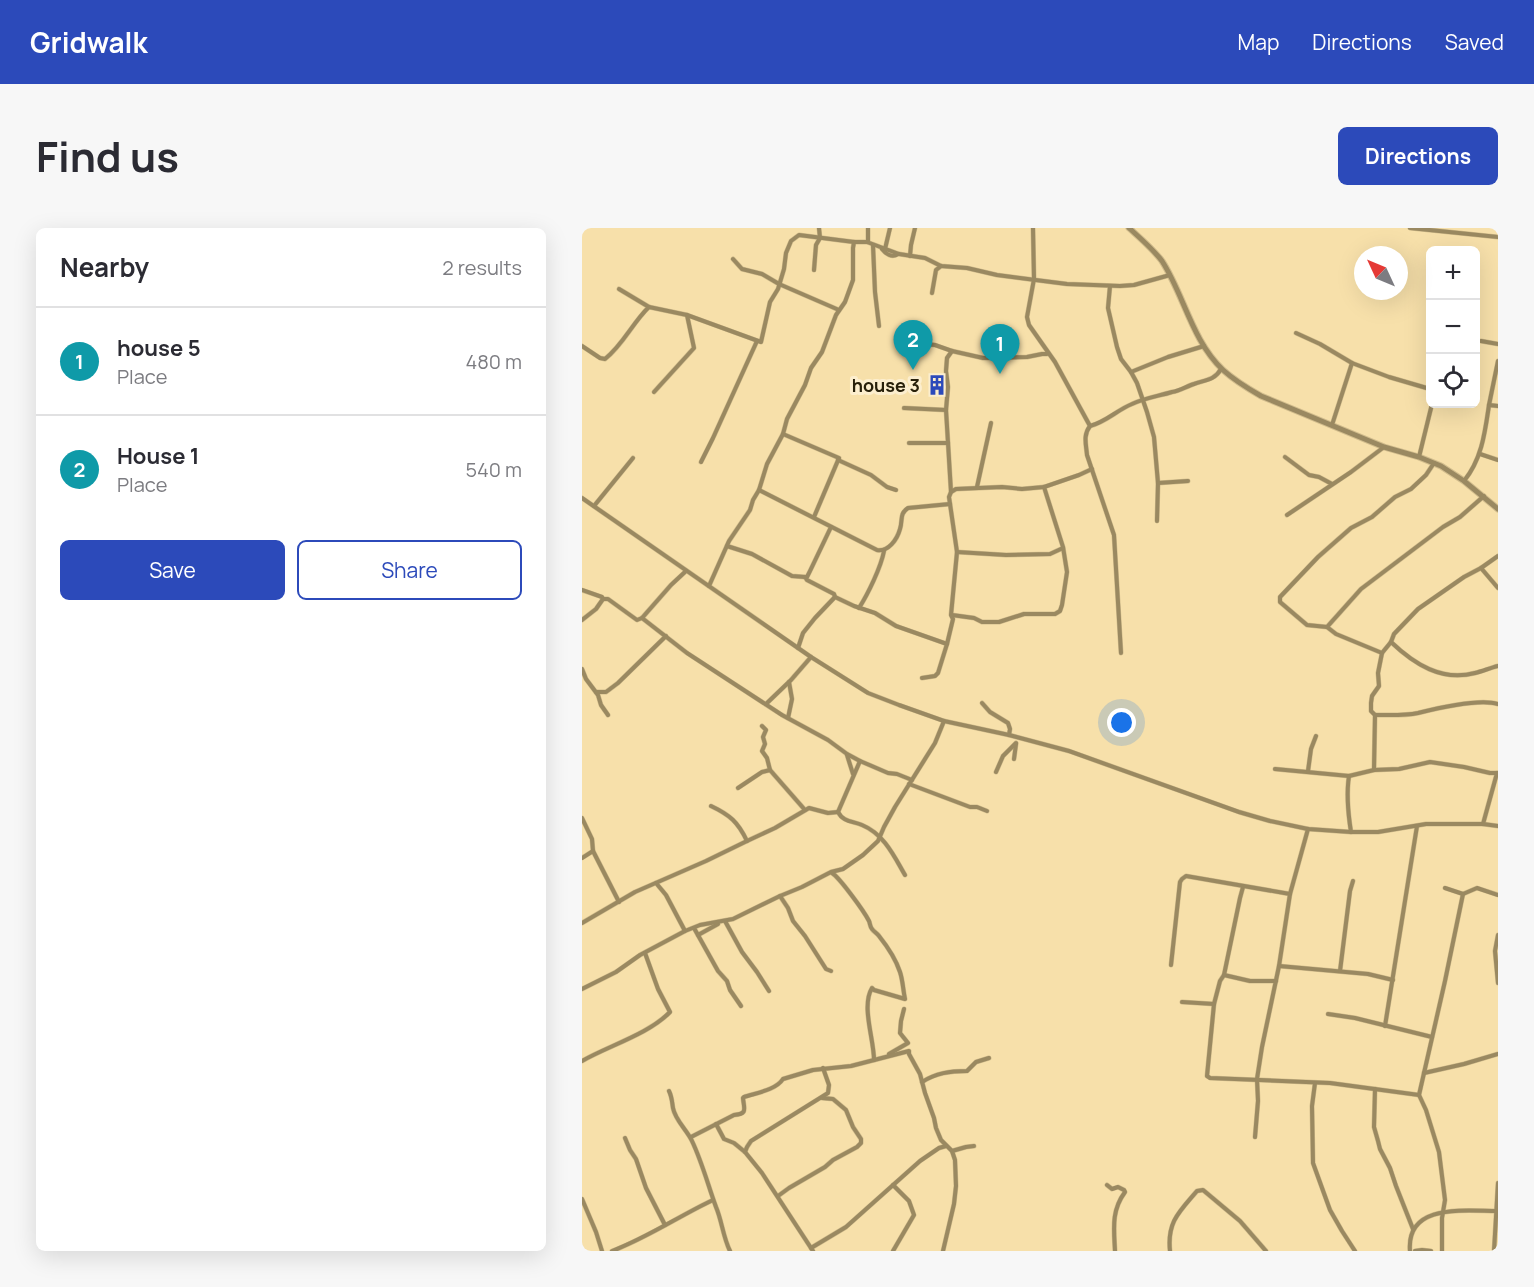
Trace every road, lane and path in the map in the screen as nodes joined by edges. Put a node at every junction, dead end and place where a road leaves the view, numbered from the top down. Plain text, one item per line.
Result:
1 (819, 228) edge
2 (868, 228) edge
3 (890, 228) edge
4 (915, 228) edge
5 (1033, 228) edge
6 (1129, 228) edge
7 (1410, 228) edge
8 (1498, 237) edge
9 (820, 238) junction
10 (854, 242) junction
11 (868, 243) junction
12 (873, 245) junction
13 (883, 249) junction
14 (910, 256) junction
15 (733, 259) dead end
16 (941, 266) junction
17 (814, 270) dead end
18 (1170, 275) junction
19 (1034, 279) junction
20 (779, 284) junction
21 (1110, 286) junction
22 (619, 289) dead end
23 (932, 293) dead end
24 (649, 307) junction
25 (839, 310) junction
26 (687, 315) junction
27 (879, 326) dead end
28 (1296, 333) dead end
29 (757, 340) junction
30 (1481, 341) dead end
31 (915, 343) dead end
32 (1498, 344) edge
33 (582, 346) edge
34 (1205, 346) junction
35 (951, 351) junction
36 (1048, 354) junction
37 (1498, 361) edge
38 (1352, 363) junction
39 (1221, 369) junction
40 (1131, 372) junction
41 (1426, 388) edge
42 (654, 392) dead end
43 (1143, 400) junction
44 (1489, 405) junction
45 (1498, 406) edge
46 (904, 408) dead end
47 (1431, 408) edge
48 (946, 410) junction
49 (991, 423) dead end
50 (1332, 425) junction
51 (1090, 426) junction
52 (783, 434) junction
53 (909, 443) dead end
54 (948, 443) junction
55 (1384, 447) junction
56 (1480, 454) junction
57 (1285, 457) dead end
58 (1419, 457) junction
59 (633, 458) dead end
60 (838, 460) junction
61 (1498, 460) edge
62 (701, 462) dead end
63 (1434, 463) junction
64 (1092, 469) junction
65 (1188, 481) dead end
66 (1464, 481) junction
67 (1158, 483) junction
68 (1332, 484) junction
69 (977, 487) junction
70 (1044, 487) junction
71 (759, 490) junction
72 (896, 490) dead end
73 (951, 492) junction
74 (1484, 496) junction
75 (582, 498) edge
76 (950, 504) junction
77 (594, 506) junction
78 (1498, 509) edge
79 (1287, 514) dead end
80 (814, 517) junction
81 (1157, 521) dead end
82 (831, 527) junction
83 (727, 546) junction
84 (1063, 548) junction
85 (884, 551) junction
86 (957, 552) junction
87 (1498, 556) edge
88 (1481, 568) junction
89 (686, 571) junction
90 (805, 578) junction
91 (709, 586) junction
92 (1498, 588) edge
93 (582, 590) edge
94 (835, 597) junction
95 (603, 599) junction
96 (859, 608) junction
97 (951, 615) junction
98 (642, 618) junction
99 (582, 621) edge
100 (1327, 627) junction
101 (666, 636) junction
102 (1391, 642) junction
103 (947, 644) junction
104 (798, 648) junction
105 (1121, 652) dead end
106 (1382, 653) junction
107 (811, 657) junction
108 (1498, 666) edge
109 (582, 671) edge
110 (922, 678) dead end
111 (789, 682) junction
112 (596, 692) junction
113 (982, 703) dead end
114 (766, 704) junction
115 (1498, 704) edge
116 (608, 715) dead end
117 (1375, 715) junction
118 (788, 718) junction
119 (944, 721) junction
120 (762, 726) dead end
121 (1009, 735) junction
122 (1316, 736) dead end
123 (1016, 740) junction
124 (847, 754) junction
125 (1014, 759) dead end
126 (860, 761) junction
127 (1275, 769) dead end
128 (770, 770) junction
129 (1374, 770) junction
130 (1308, 771) junction
131 (996, 772) dead end
132 (1498, 772) edge
133 (854, 775) junction
134 (1349, 776) junction
135 (910, 782) junction
136 (738, 788) dead end
137 (711, 806) dead end
138 (805, 810) junction
139 (987, 811) dead end
140 (838, 812) junction
141 (582, 818) edge
142 (1483, 824) junction
143 (1417, 826) junction
144 (1498, 826) edge
145 (1308, 829) junction
146 (1352, 832) junction
147 (880, 836) junction
148 (747, 841) junction
149 (593, 851) junction
150 (582, 858) edge
151 (843, 869) junction
152 (831, 872) junction
153 (905, 875) dead end
154 (838, 876) junction
155 (1353, 881) dead end
156 (656, 883) junction
157 (1243, 887) junction
158 (1445, 888) dead end
159 (1290, 894) junction
160 (1462, 894) junction
161 (1498, 895) edge
162 (780, 896) junction
163 (619, 902) junction
164 (724, 921) junction
165 (582, 923) edge
166 (694, 928) junction
167 (685, 932) junction
168 (698, 935) junction
169 (1498, 935) edge
170 (645, 953) junction
171 (1171, 965) dead end
172 (1279, 966) junction
173 (831, 971) dead end
174 (1340, 971) junction
175 (1224, 975) junction
176 (1393, 980) junction
177 (1276, 981) junction
178 (1498, 983) edge
179 (582, 989) edge
180 (769, 991) dead end
181 (1182, 1002) dead end
182 (1214, 1004) junction
183 (741, 1006) dead end
184 (904, 1009) dead end
185 (1328, 1014) dead end
186 (1385, 1026) junction
187 (1432, 1036) junction
188 (1498, 1054) edge
189 (989, 1058) dead end
190 (876, 1059) junction
191 (582, 1061) edge
192 (823, 1068) junction
193 (1424, 1073) junction
194 (1257, 1079) junction
195 (922, 1083) junction
196 (1315, 1083) junction
197 (1375, 1089) junction
198 (669, 1091) dead end
199 (1419, 1095) junction
200 (822, 1098) junction
201 (716, 1124) junction
202 (691, 1137) junction
203 (1255, 1137) dead end
204 (625, 1138) dead end
205 (941, 1140) junction
206 (946, 1146) junction
207 (974, 1146) dead end
208 (939, 1148) junction
209 (952, 1151) junction
210 (745, 1152) junction
211 (1498, 1183) edge
212 (893, 1185) junction
213 (1107, 1185) dead end
214 (778, 1196) junction
215 (582, 1199) edge
216 (713, 1200) junction
217 (1497, 1211) edge
218 (1443, 1212) junction
219 (665, 1226) junction
220 (1413, 1229) junction
221 (1496, 1241) edge
222 (812, 1250) edge
223 (602, 1251) edge
224 (612, 1251) edge
225 (730, 1251) edge
226 (892, 1251) edge
227 (943, 1251) edge
228 (1115, 1251) edge
229 (1170, 1251) edge
230 (1266, 1251) edge
231 (1355, 1251) edge
232 (1410, 1251) edge
233 (1415, 1251) edge
234 (1431, 1251) edge
235 (1442, 1251) edge
236 (1494, 1251) edge

1 - 9 street
2 - 11 street
3 - 13 street
4 - 14 street
5 - 19 street
6 - 18 street
7 - 8 street
9 - 10 street
9 - 17 street
9 - 20 street
10 - 11 street
10 - 25 street
11 - 12 street
12 - 13 street
12 - 27 street
13 - 14 street
14 - 16 street
15 - 20 street
16 - 19 street
16 - 23 street
18 - 21 street
18 - 34 street
19 - 21 street
19 - 36 street
20 - 25 street
20 - 29 street
21 - 40 street
22 - 24 street
24 - 26 street
24 - 33 street
25 - 52 street
26 - 29 street
26 - 42 street
28 - 38 street
29 - 62 street
30 - 32 street
31 - 35 street
34 - 39 street
34 - 40 street
35 - 36 street
35 - 48 street
36 - 51 street
37 - 44 street
38 - 41 street
38 - 50 street
39 - 43 street
39 - 50 street
40 - 43 street
43 - 51 street
43 - 67 street
44 - 45 street
44 - 56 street
46 - 48 street
47 - 58 street
48 - 54 street
49 - 69 street
50 - 55 street
51 - 64 street
52 - 60 street
52 - 71 street
53 - 54 street
54 - 73 street
55 - 58 street
55 - 68 street
56 - 61 street
56 - 66 street
57 - 68 street
58 - 63 street
59 - 77 street
60 - 72 street
60 - 80 street
63 - 66 street
63 - 100 street
64 - 70 street
64 - 105 street
65 - 67 street
66 - 74 street
67 - 81 street
68 - 79 street
69 - 70 street
69 - 73 street
70 - 84 street
71 - 80 street
71 - 83 street
73 - 76 street
74 - 78 street
74 - 100 street
75 - 77 street
76 - 85 street
76 - 86 street
77 - 89 street
80 - 82 street
82 - 85 street
82 - 90 street
83 - 90 street
83 - 91 street
84 - 86 street
84 - 97 street
85 - 96 street
86 - 97 street
87 - 88 street
88 - 92 street
88 - 102 street
89 - 91 street
89 - 98 street
90 - 94 street
91 - 104 street
93 - 95 street
94 - 96 street
94 - 104 street
95 - 98 street
95 - 99 street
96 - 103 street
97 - 103 street
98 - 101 street
100 - 106 street
101 - 112 street
101 - 114 street
102 - 106 street
102 - 108 street
103 - 110 street
104 - 107 street
106 - 117 street
107 - 111 street
107 - 119 street
109 - 112 street
111 - 114 street
111 - 118 street
112 - 116 street
113 - 121 street
114 - 118 street
115 - 117 street
117 - 129 street
118 - 124 street
119 - 121 street
119 - 135 street
120 - 128 street
121 - 123 street
122 - 130 street
123 - 125 street
123 - 131 street
123 - 145 street
124 - 126 street
124 - 133 street
126 - 133 street
126 - 135 street
127 - 130 street
128 - 136 street
128 - 138 street
129 - 132 street
129 - 134 street
130 - 134 street
132 - 142 street
133 - 140 street
134 - 146 street
135 - 139 street
135 - 147 street
137 - 148 street
138 - 140 street
138 - 148 street
140 - 147 street
141 - 149 street
142 - 143 street
142 - 144 street
143 - 146 street
143 - 176 street
145 - 146 street
145 - 159 street
147 - 151 street
147 - 153 street
148 - 156 street
149 - 150 street
149 - 163 street
151 - 152 street
151 - 154 street
152 - 154 street
152 - 162 street
154 - 190 street
155 - 174 street
156 - 163 street
156 - 167 street
157 - 159 street
157 - 171 street
157 - 175 street
158 - 160 street
159 - 172 street
160 - 161 street
160 - 187 street
162 - 164 street
162 - 173 street
163 - 165 street
164 - 166 street
164 - 168 street
164 - 180 street
166 - 167 street
166 - 168 street
167 - 170 street
168 - 183 street
169 - 178 street
170 - 179 street
170 - 191 street
172 - 174 street
172 - 177 street
174 - 176 street
175 - 177 street
175 - 182 street
176 - 186 street
177 - 194 street
181 - 182 street
182 - 194 street
184 - 190 street
185 - 186 street
186 - 187 street
187 - 193 street
188 - 193 street
189 - 195 street
190 - 192 street
190 - 195 street
192 - 200 street
192 - 201 street
193 - 199 street
194 - 196 street
194 - 203 street
195 - 205 street
196 - 197 street
196 - 231 street
197 - 199 street
197 - 220 street
198 - 202 street
199 - 218 street
200 - 210 street
200 - 214 street
201 - 202 street
201 - 210 street
202 - 216 street
204 - 219 street
205 - 206 street
205 - 208 street
206 - 208 street
206 - 209 street
207 - 209 street
208 - 212 street
209 - 227 street
210 - 214 street
211 - 217 street
212 - 222 street
212 - 226 street
213 - 228 street
214 - 222 street
215 - 223 street
216 - 219 street
216 - 225 street
217 - 218 street
217 - 221 street
218 - 220 street
218 - 235 street
219 - 224 street
220 - 232 street
221 - 236 street
229 - 230 street
233 - 234 street

